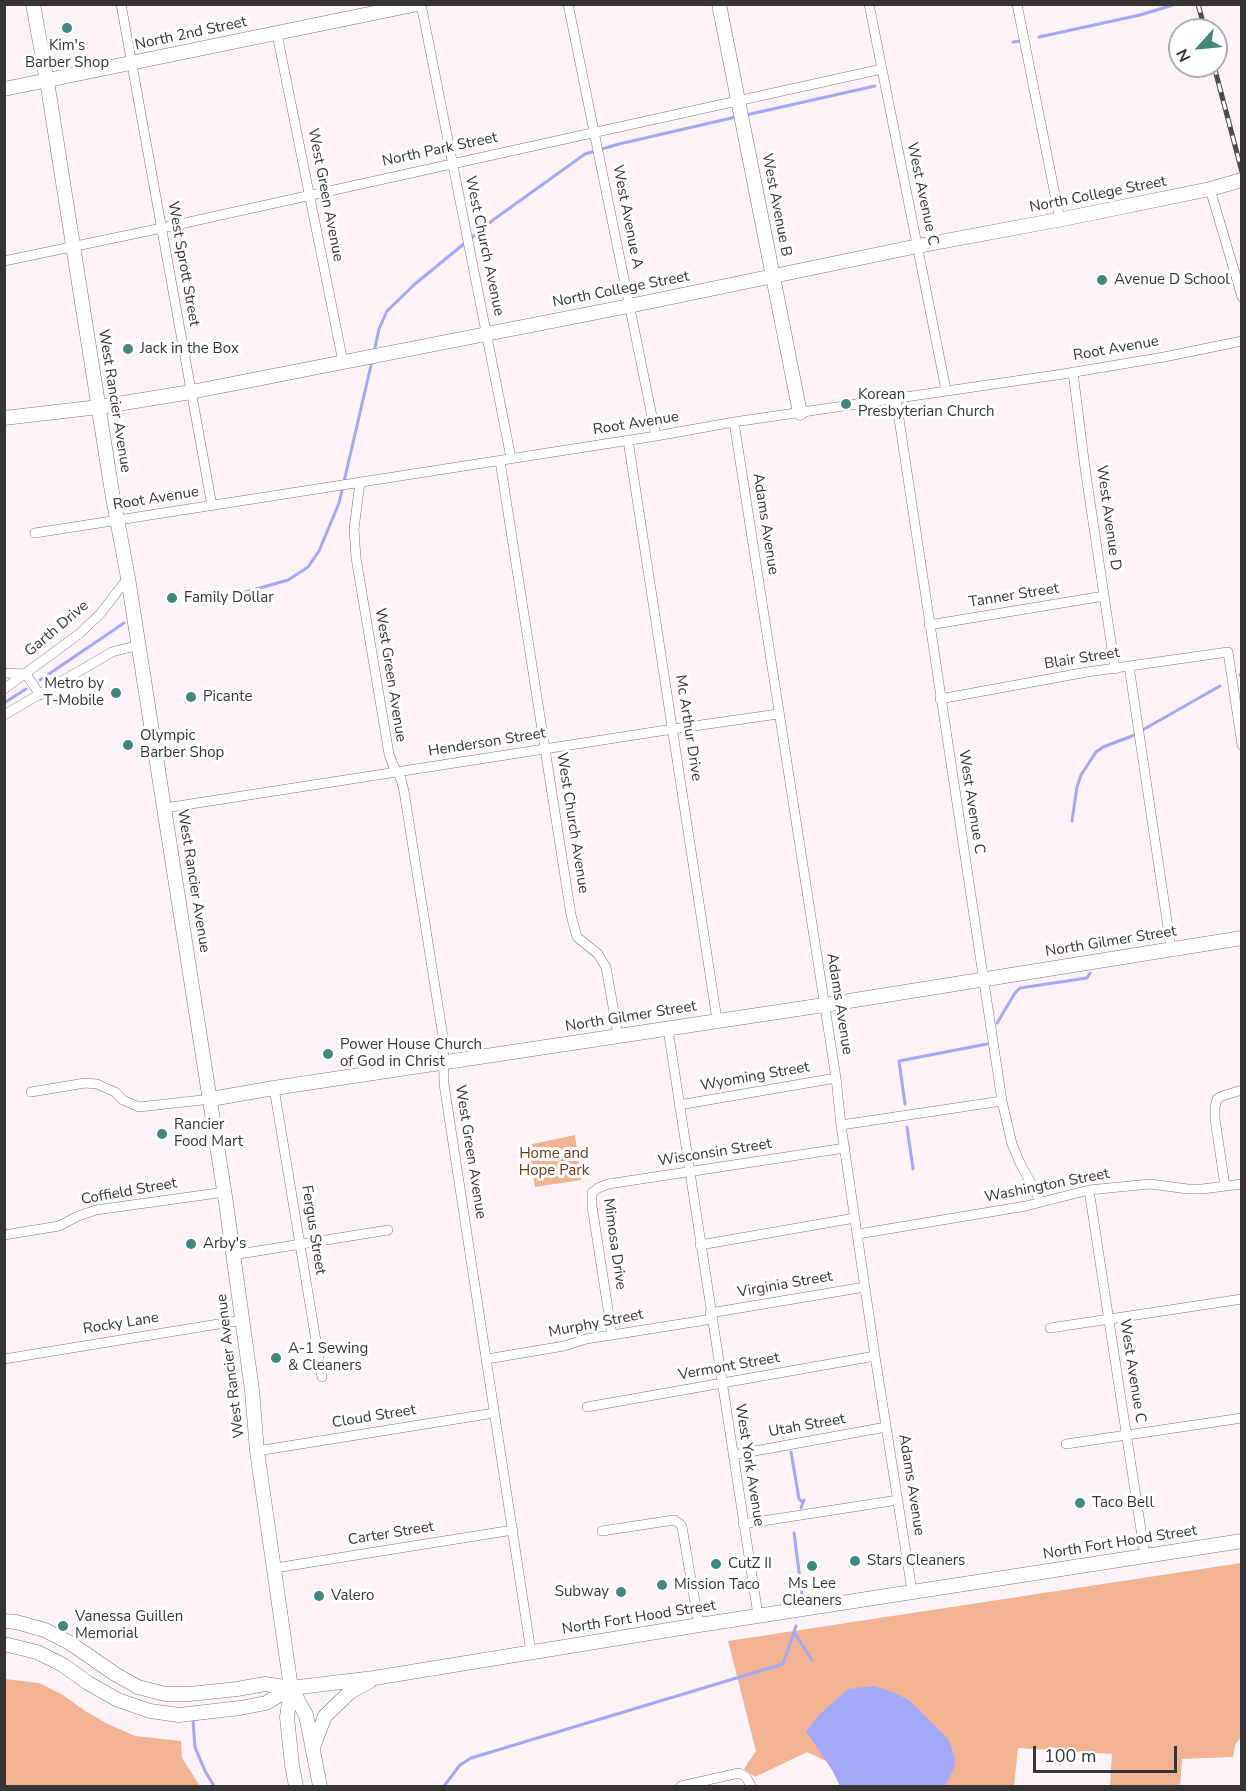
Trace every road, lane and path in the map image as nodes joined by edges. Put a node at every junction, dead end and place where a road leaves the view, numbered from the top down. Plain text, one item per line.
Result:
1 (33, 4) edge
2 (121, 4) edge
3 (419, 4) edge
4 (568, 4) edge
5 (719, 4) edge
6 (868, 4) edge
7 (1017, 4) edge
8 (277, 33) junction
9 (132, 63) junction
10 (882, 69) junction
11 (47, 81) junction
12 (4, 89) edge
13 (740, 104) junction
14 (596, 136) junction
15 (452, 162) junction
16 (1242, 180) edge
17 (1210, 189) junction
18 (310, 195) junction
19 (1060, 220) junction
20 (162, 228) junction
21 (918, 246) junction
22 (73, 247) junction
23 (4, 261) edge
24 (772, 275) junction
25 (1242, 297) edge
26 (629, 306) junction
27 (487, 334) junction
28 (1242, 341) edge
29 (348, 361) junction
30 (1073, 372) junction
31 (945, 390) junction
32 (191, 392) junction
33 (896, 399) junction
34 (99, 407) junction
35 (800, 412) junction
36 (4, 418) edge
37 (734, 423) junction
38 (656, 436) junction
39 (628, 440) junction
40 (511, 458) junction
41 (500, 460) junction
42 (356, 483) junction
43 (212, 506) junction
44 (117, 521) junction
45 (35, 533) dead end
46 (128, 578) junction
47 (1104, 596) junction
48 (930, 625) junction
49 (139, 645) junction
50 (1129, 666) junction
51 (1115, 669) junction
52 (4, 673) edge
53 (26, 674) junction
54 (4, 689) edge
55 (40, 695) junction
56 (940, 699) junction
57 (778, 714) junction
58 (4, 716) edge
59 (673, 729) junction
60 (1242, 745) edge
61 (546, 750) junction
62 (397, 772) junction
63 (165, 808) junction
64 (1242, 938) edge
65 (1170, 948) junction
66 (984, 979) junction
67 (824, 1005) junction
68 (717, 1020) junction
69 (668, 1029) junction
70 (618, 1035) junction
71 (443, 1063) junction
72 (836, 1078) junction
73 (274, 1088) junction
74 (1242, 1090) edge
75 (31, 1092) dead end
76 (211, 1099) junction
77 (1002, 1101) junction
78 (679, 1105) junction
79 (841, 1125) junction
80 (844, 1148) junction
81 (689, 1172) junction
82 (1242, 1184) edge
83 (1225, 1186) junction
84 (1089, 1190) junction
85 (225, 1192) junction
86 (592, 1192) joint
87 (1041, 1202) junction
88 (855, 1218) junction
89 (388, 1230) dead end
90 (858, 1234) junction
91 (4, 1235) edge
92 (300, 1243) junction
93 (700, 1245) junction
94 (233, 1255) junction
95 (866, 1287) junction
96 (1242, 1299) edge
97 (711, 1316) junction
98 (243, 1320) junction
99 (1108, 1320) junction
100 (1050, 1328) dead end
101 (612, 1335) junction
102 (875, 1356) junction
103 (4, 1359) edge
104 (487, 1359) junction
105 (322, 1377) dead end
106 (722, 1383) junction
107 (587, 1407) dead end
108 (494, 1413) junction
109 (1242, 1418) edge
110 (886, 1427) junction
111 (1127, 1436) junction
112 (1066, 1444) dead end
113 (257, 1451) junction
114 (733, 1455) junction
115 (898, 1500) junction
116 (743, 1524) junction
117 (513, 1530) junction
118 (602, 1531) dead end
119 (1242, 1541) edge
120 (1145, 1556) junction
121 (274, 1568) junction
122 (912, 1591) junction
123 (758, 1616) junction
124 (4, 1621) edge
125 (699, 1624) junction
126 (4, 1644) edge
127 (531, 1652) junction
128 (374, 1678) junction
129 (291, 1688) junction
130 (313, 1747) junction
131 (296, 1786) edge
132 (320, 1786) edge
133 (681, 1786) edge
134 (751, 1786) edge

1 - 11 street, West Rancier Avenue
2 - 9 street, West Sprott Street
3 - 8 street, North 2nd Street
3 - 15 street, West Church Avenue
4 - 14 street, West Avenue A
5 - 13 street, West Avenue B
6 - 10 street, West Avenue C
7 - 19 street
8 - 9 street, North 2nd Street
8 - 18 street, West Green Avenue
9 - 11 street, North 2nd Street
9 - 20 street, West Sprott Street
10 - 13 street, North Park Street
10 - 21 street, West Avenue C
11 - 12 street, North 2nd Street
11 - 22 street, West Rancier Avenue
13 - 14 street, North Park Street
13 - 24 street, West Avenue B
14 - 15 street, North Park Street
14 - 26 street, West Avenue A
15 - 18 street, North Park Street
15 - 27 street, West Church Avenue
16 - 17 street, North College Street
17 - 19 street, North College Street
17 - 25 street
18 - 20 street, North Park Street
18 - 29 street, West Green Avenue
19 - 21 street, North College Street
20 - 22 street, North Park Street
20 - 32 street, West Sprott Street
21 - 24 street, North College Street
21 - 31 street, West Avenue C
22 - 23 street, North Park Street
22 - 34 street, West Rancier Avenue
24 - 26 street, North College Street
24 - 35 street, West Avenue B
26 - 27 street, North College Street
26 - 38 street, West Avenue A
27 - 29 street, North College Street
27 - 40 street, West Church Avenue
28 - 30 street, Root Avenue
29 - 32 street, North College Street
30 - 31 street, Root Avenue
30 - 47 street, West Avenue D
31 - 33 street, Root Avenue
32 - 34 street, North College Street
32 - 43 street, West Sprott Street
33 - 35 street, Root Avenue
33 - 48 street, West Avenue C
34 - 36 street, North College Street
34 - 44 street, West Rancier Avenue
35 - 37 street, Root Avenue
37 - 38 street, Root Avenue
37 - 57 street, Adams Avenue
38 - 39 street, Root Avenue
39 - 40 street, Root Avenue
39 - 59 street, Mc Arthur Drive
40 - 41 street, Root Avenue
41 - 42 street, Root Avenue
41 - 61 street, West Church Avenue
42 - 43 street, Root Avenue
42 - 62 street, West Green Avenue
43 - 44 street, Root Avenue
44 - 45 street, Root Avenue
44 - 46 street, West Rancier Avenue
46 - 49 street, West Rancier Avenue
46 - 53 street, Garth Drive
47 - 48 street, Tanner Street
47 - 51 street, West Avenue D
48 - 56 street, West Avenue C
49 - 55 street
49 - 63 street, West Rancier Avenue
50 - 51 street, Blair Street
50 - 60 street, Blair Street
50 - 65 street
51 - 56 street, Blair Street
52 - 53 street, Garth Drive
53 - 54 street
53 - 55 street, Garth Drive
55 - 58 street
56 - 66 street, West Avenue C
57 - 59 street, Henderson Street
57 - 67 street, Adams Avenue
59 - 61 street, Henderson Street
59 - 68 street, Mc Arthur Drive
61 - 62 street, Henderson Street
61 - 70 street, West Church Avenue
62 - 63 street, Henderson Street
62 - 71 street, West Green Avenue
63 - 76 street, West Rancier Avenue
64 - 65 street, North Gilmer Street
65 - 66 street, North Gilmer Street
66 - 67 street, North Gilmer Street
66 - 77 street, West Avenue C
67 - 68 street, North Gilmer Street
67 - 72 street, Adams Avenue
68 - 69 street, North Gilmer Street
69 - 70 street, North Gilmer Street
69 - 78 street, West York Avenue
70 - 71 street, North Gilmer Street
71 - 73 street, North Gilmer Street
71 - 104 street, West Green Avenue
72 - 78 street, Wyoming Street
72 - 79 street, Adams Avenue
73 - 76 street, North Gilmer Street
73 - 92 street, Fergus Street
74 - 83 street
75 - 76 street, North Gilmer Street
76 - 85 street, West Rancier Avenue
77 - 79 street
77 - 87 street, West Avenue C
78 - 81 street, West York Avenue
79 - 80 street, Adams Avenue
80 - 81 street, Wisconsin Street
80 - 88 street, Adams Avenue
81 - 86 street, Wisconsin Street
81 - 93 street, West York Avenue
82 - 83 street, Washington Street
83 - 84 street, Washington Street
84 - 87 street, Washington Street
84 - 99 street, West Avenue C
85 - 91 street, Coffield Street
85 - 94 street, West Rancier Avenue
86 - 101 street, Mimosa Drive
87 - 90 street, Washington Street
88 - 90 street, Adams Avenue
88 - 93 street
89 - 92 street
90 - 95 street, Adams Avenue
92 - 94 street
92 - 105 street, Fergus Street
93 - 97 street, West York Avenue
94 - 98 street, West Rancier Avenue
95 - 97 street, Virginia Street
95 - 102 street, Adams Avenue
96 - 99 street
97 - 101 street, Murphy Street
97 - 106 street, West York Avenue
98 - 103 street, Rocky Lane
98 - 113 street, West Rancier Avenue
99 - 100 street
99 - 111 street, West Avenue C
101 - 104 street, Murphy Street
102 - 106 street, Vermont Street
102 - 110 street, Adams Avenue
104 - 108 street, West Green Avenue
106 - 107 street, Vermont Street
106 - 114 street, West York Avenue
108 - 113 street, Cloud Street
108 - 117 street, West Green Avenue
109 - 111 street
110 - 114 street, Utah Street
110 - 115 street, Adams Avenue
111 - 112 street
111 - 120 street, West Avenue C
113 - 121 street, West Rancier Avenue
114 - 116 street, West York Avenue
115 - 116 street
115 - 122 street, Adams Avenue
116 - 123 street, West York Avenue
117 - 121 street, Carter Street
117 - 127 street, West Green Avenue
118 - 125 street
119 - 120 street, North Fort Hood Street
120 - 122 street, North Fort Hood Street
121 - 129 street, West Rancier Avenue
122 - 123 street, North Fort Hood Street
123 - 125 street, North Fort Hood Street
124 - 129 street, North Fort Hood Street
125 - 127 street, North Fort Hood Street
126 - 129 street, North Fort Hood Street
127 - 128 street, North Fort Hood Street
128 - 129 street, North Fort Hood Street
128 - 130 street
129 - 130 street
129 - 131 street
130 - 132 street
133 - 134 street

